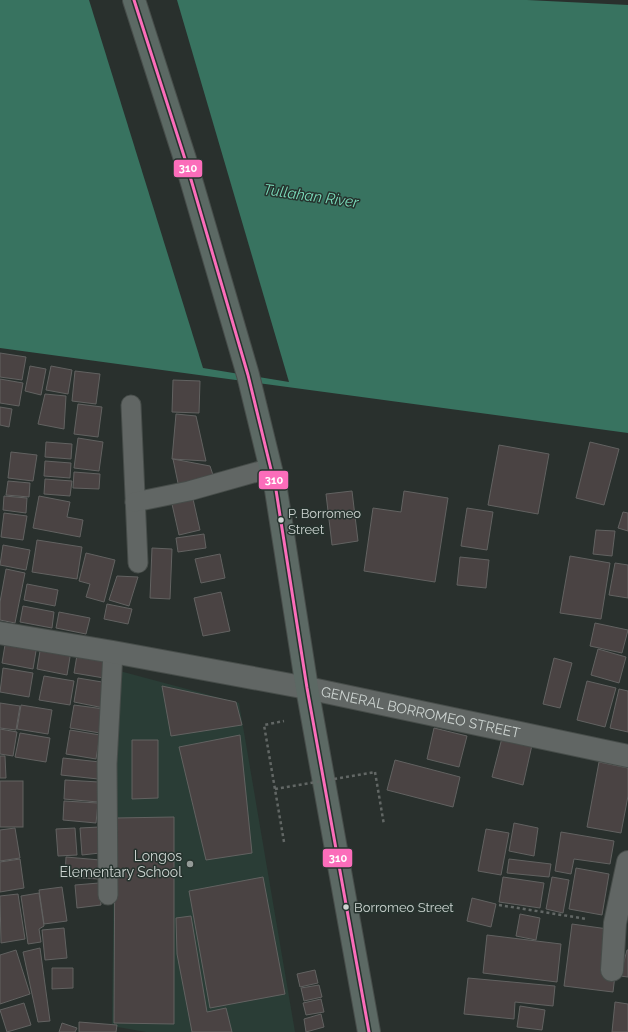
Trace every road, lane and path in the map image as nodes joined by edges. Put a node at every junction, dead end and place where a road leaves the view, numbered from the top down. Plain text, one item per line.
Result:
1 (134, 0) edge
2 (132, 405) dead end
3 (271, 468) junction
4 (135, 502) junction
5 (138, 563) dead end
6 (0, 633) edge
7 (113, 652) junction
8 (307, 688) junction
9 (264, 725) dead end
10 (628, 756) edge
11 (275, 790) junction
12 (384, 825) dead end
13 (284, 842) dead end
14 (628, 862) edge
15 (108, 895) dead end
16 (499, 906) dead end
17 (615, 923) junction
18 (612, 970) dead end
19 (369, 1032) edge

1 - 3 highway
2 - 4 lane
3 - 4 lane
3 - 8 highway
4 - 5 lane
6 - 7 street, GENERAL BORROMEO STREET
7 - 8 street, GENERAL BORROMEO STREET
7 - 15 lane
8 - 10 street, GENERAL BORROMEO STREET
8 - 19 highway
9 - 11 path
11 - 12 path, bridge
11 - 13 path
14 - 17 street
16 - 17 path
17 - 18 street

